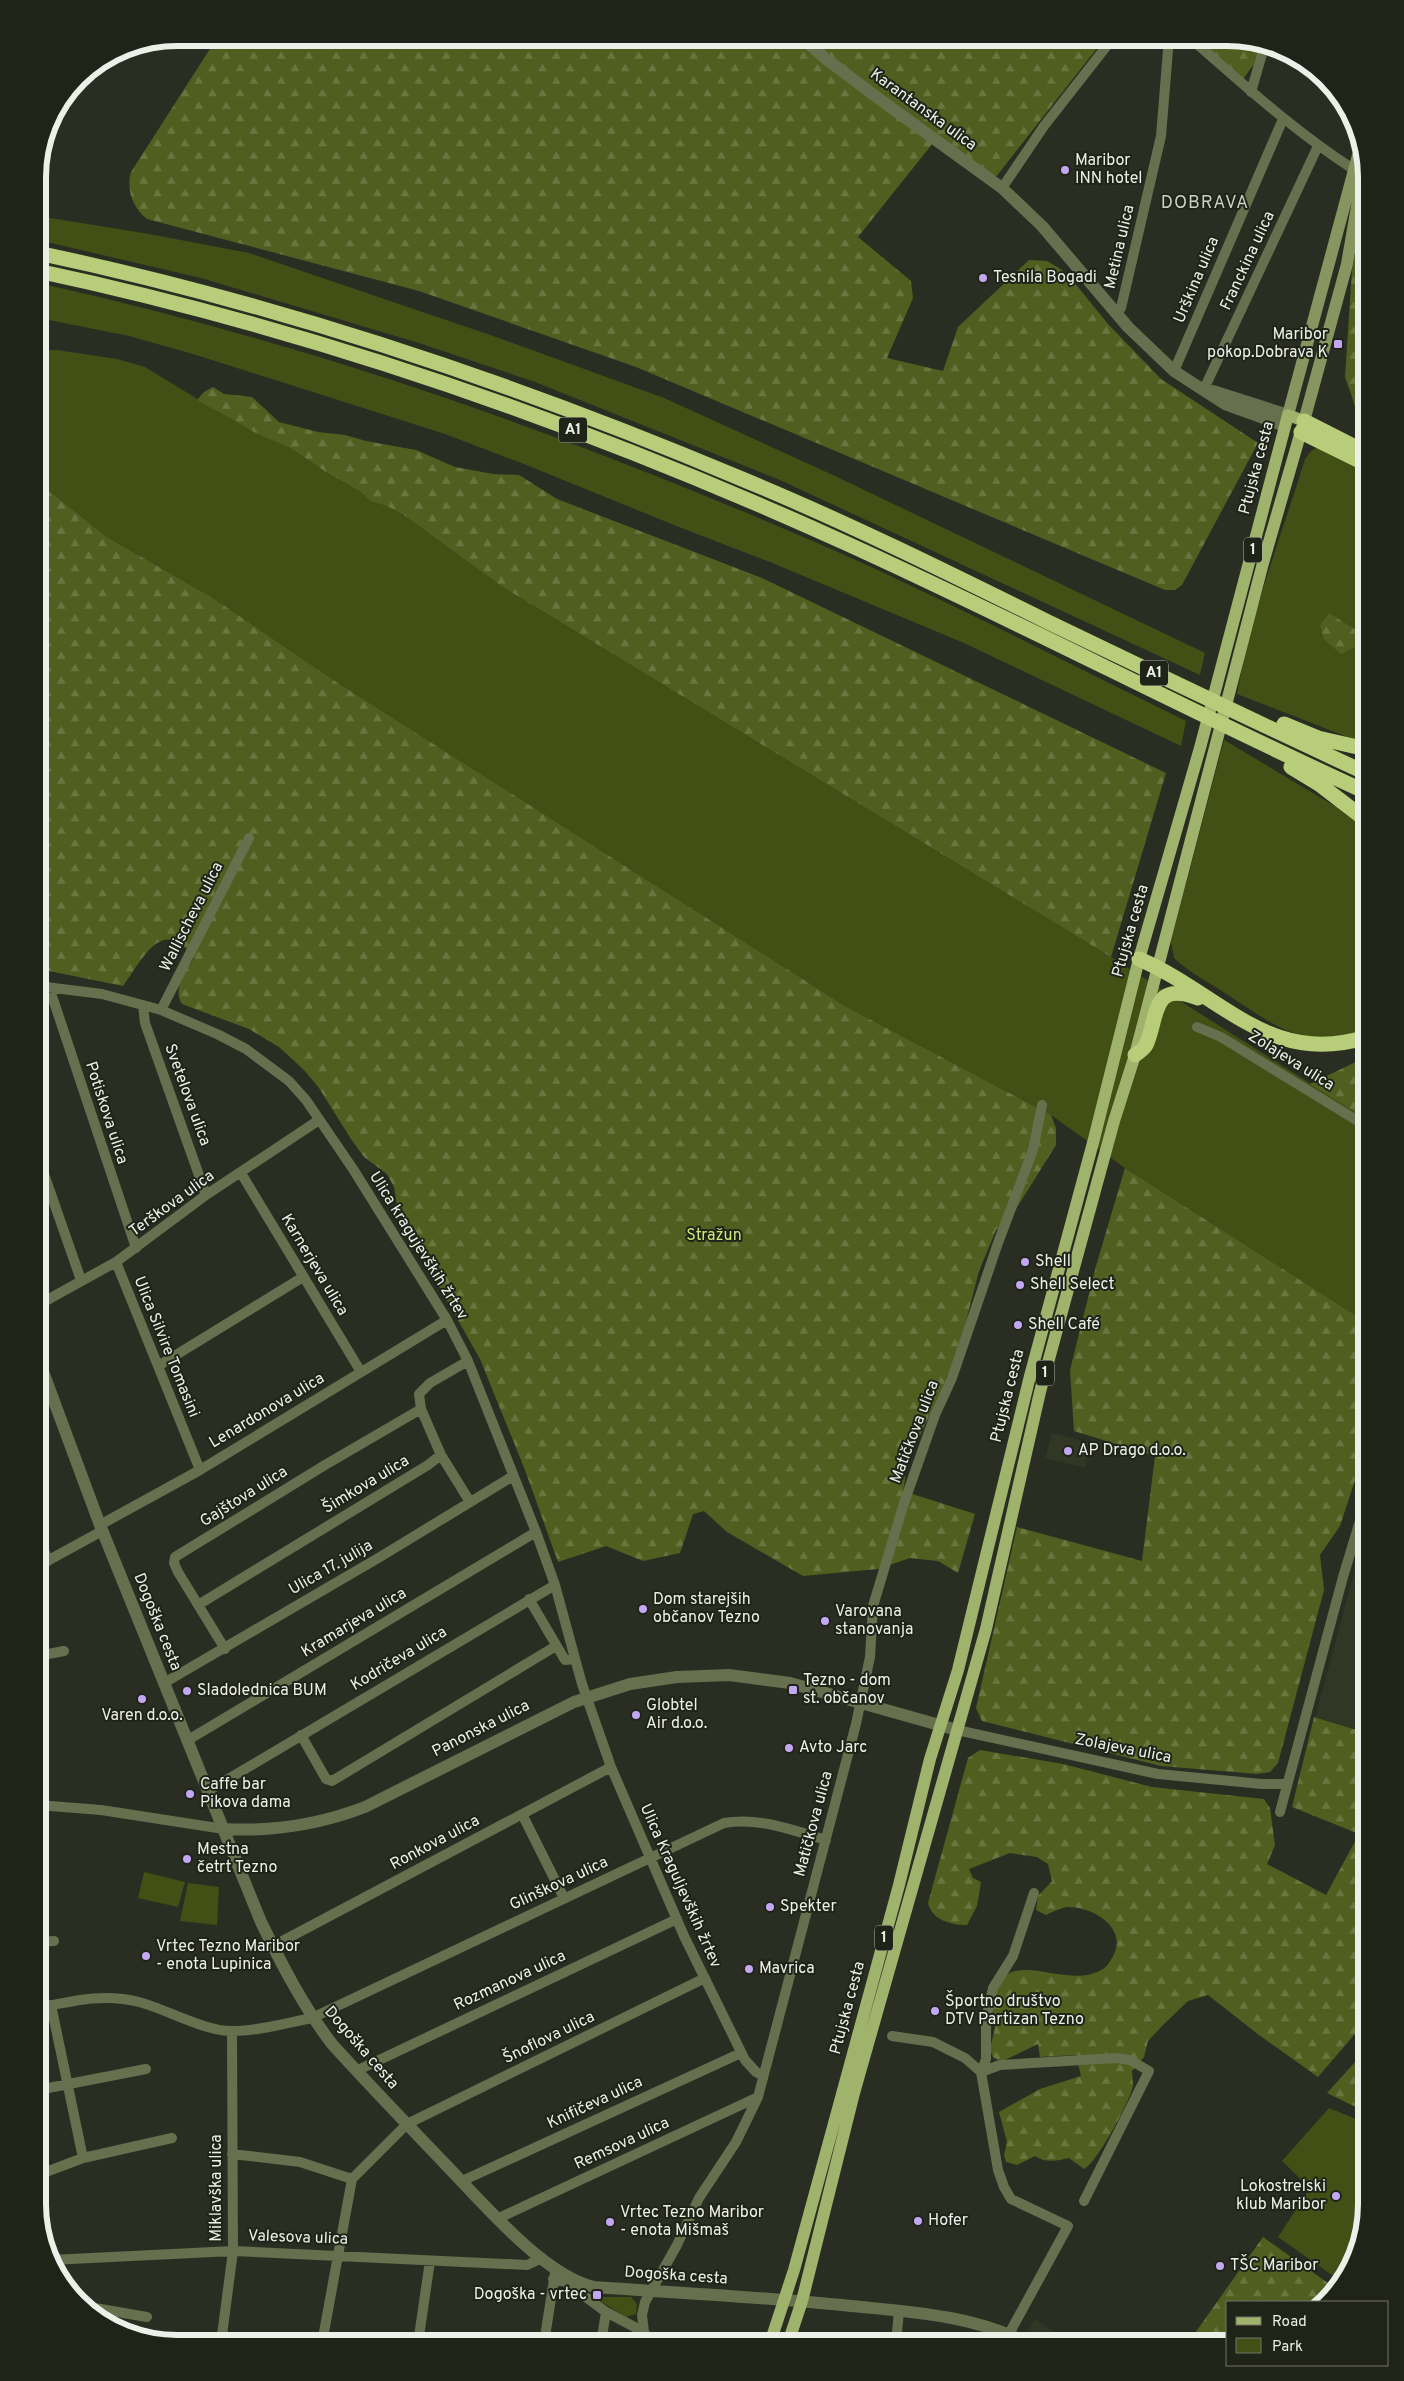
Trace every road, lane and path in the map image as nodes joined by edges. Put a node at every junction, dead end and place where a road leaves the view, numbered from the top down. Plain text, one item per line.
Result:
1 (812, 47) edge
2 (1106, 47) edge
3 (1168, 47) edge
4 (1200, 47) edge
5 (1263, 52) edge
6 (1251, 92) junction
7 (1283, 118) junction
8 (1318, 146) junction
9 (1357, 167) edge
10 (1358, 172) edge
11 (1358, 176) edge
12 (1002, 188) junction
13 (47, 255) edge
14 (47, 273) edge
15 (1116, 313) junction
16 (1174, 371) junction
17 (1204, 389) junction
18 (1286, 421) junction
19 (1302, 426) junction
20 (1358, 450) edge
21 (1358, 459) edge
22 (1260, 724) junction
23 (1254, 741) junction
24 (1358, 747) edge
25 (1358, 769) edge
26 (1358, 788) edge
27 (1358, 814) edge
28 (249, 838) dead end
29 (1139, 959) junction
30 (1158, 967) junction
31 (49, 987) joint
32 (143, 1005) junction
33 (1217, 1005) junction
34 (161, 1010) junction
35 (1198, 1026) dead end
36 (1358, 1039) edge
37 (1135, 1055) junction
38 (1042, 1105) dead end
39 (319, 1120) junction
40 (1358, 1121) edge
41 (241, 1173) junction
42 (47, 1181) edge
43 (206, 1195) junction
44 (136, 1248) junction
45 (116, 1262) junction
46 (303, 1277) junction
47 (81, 1280) junction
48 (46, 1300) edge
49 (448, 1320) junction
50 (468, 1361) junction
51 (158, 1366) junction
52 (361, 1372) junction
53 (46, 1381) edge
54 (421, 1409) junction
55 (441, 1455) junction
56 (200, 1470) junction
57 (512, 1476) junction
58 (470, 1502) junction
59 (101, 1528) junction
60 (1358, 1528) edge
61 (536, 1532) junction
62 (46, 1556) edge
63 (48, 1560) joint
64 (555, 1585) junction
65 (529, 1599) junction
66 (198, 1604) junction
67 (556, 1646) junction
68 (225, 1649) junction
69 (64, 1651) dead end
70 (46, 1654) edge
71 (576, 1660) junction
72 (164, 1683) junction
73 (587, 1698) junction
74 (860, 1703) junction
75 (940, 1725) junction
76 (957, 1730) junction
77 (301, 1735) junction
78 (188, 1740) junction
79 (612, 1767) junction
80 (1286, 1784) junction
81 (208, 1791) junction
82 (46, 1806) edge
83 (1280, 1812) dead end
84 (522, 1814) junction
85 (224, 1829) junction
86 (826, 1840) junction
87 (650, 1858) junction
88 (1034, 1893) dead end
89 (564, 1898) junction
90 (677, 1919) junction
91 (46, 1941) edge
92 (54, 1941) dead end
93 (273, 1946) junction
94 (705, 1978) junction
95 (51, 2005) junction
96 (46, 2006) edge
97 (312, 2018) junction
98 (232, 2031) junction
99 (892, 2036) dead end
100 (741, 2053) junction
101 (146, 2069) dead end
102 (356, 2071) junction
103 (981, 2072) junction
104 (764, 2076) junction
105 (68, 2082) junction
106 (46, 2088) edge
107 (758, 2097) junction
108 (407, 2124) junction
109 (172, 2138) dead end
110 (232, 2154) junction
111 (83, 2158) junction
112 (46, 2172) edge
113 (352, 2179) junction
114 (462, 2181) junction
115 (1084, 2200) dead end
116 (499, 2218) junction
117 (233, 2251) junction
118 (338, 2255) junction
119 (542, 2258) junction
120 (59, 2260) edge
121 (430, 2261) junction
122 (554, 2274) junction
123 (652, 2291) junction
124 (785, 2299) junction
125 (802, 2301) junction
126 (100, 2309) edge
127 (899, 2310) junction
128 (606, 2312) junction
129 (147, 2317) dead end
130 (644, 2332) joint
131 (897, 2332) dead end
132 (222, 2334) edge
133 (324, 2334) edge
134 (419, 2334) edge
135 (545, 2334) edge
136 (602, 2334) edge
137 (773, 2335) edge
138 (791, 2335) edge
139 (996, 2335) edge
140 (1009, 2335) edge

1 - 12 street, Karantanska ulica
2 - 12 street
3 - 15 street, Metina ulica
4 - 6 street
5 - 6 street
6 - 7 street
7 - 8 street
7 - 16 street, Urškina ulica
8 - 9 street
8 - 17 street, Franckina ulica
10 - 18 main road, Ptujska cesta
11 - 19 main road, Ptujska cesta
12 - 15 street, Karantanska ulica
13 - 22 highway, A1
14 - 23 highway, A1
15 - 16 street, Karantanska ulica
16 - 17 street, Karantanska ulica
17 - 18 street, Karantanska ulica
18 - 19 main road
18 - 29 main road, Ptujska cesta / 1
19 - 20 highway
19 - 21 highway
19 - 30 main road, Ptujska cesta / 1
22 - 24 highway
22 - 25 highway, A1
23 - 26 highway, A1
23 - 27 highway
28 - 34 street, Wallischeva ulica
29 - 30 highway
29 - 75 main road, Ptujska cesta / 1
30 - 33 highway
30 - 37 main road, Ptujska cesta / 1
31 - 32 street, Ulica kragujevških žrtev
31 - 44 street, Potiskova ulica
32 - 34 street, Ulica kragujevških žrtev
32 - 43 street, Svetelova ulica
33 - 36 highway
33 - 37 highway
34 - 39 street, Ulica kragujevških žrtev
35 - 40 street, Zolajeva ulica
37 - 76 main road, Ptujska cesta / 1
38 - 74 street, Matičkova ulica
39 - 41 street, Terškova ulica
39 - 49 street, Ulica kragujevških žrtev
41 - 43 street, Terškova ulica
41 - 46 street, Karnerjeva ulica
42 - 47 street
43 - 44 street, Terškova ulica
44 - 45 street, Terškova ulica
45 - 47 street, Terškova ulica
45 - 51 street, Ulica Silvire Tomasini
46 - 51 street
46 - 52 street, Karnerjeva ulica
47 - 48 street, Terškova ulica
49 - 50 street, Ulica kragujevških žrtev
49 - 52 street, Lenardonova ulica
50 - 54 street
50 - 57 street, Ulica kragujevških žrtev
51 - 56 street, Ulica Silvire Tomasini
52 - 56 street, Lenardonova ulica
53 - 59 street, Dogoška cesta
54 - 55 street
54 - 66 street, Gajštova ulica
55 - 58 street
55 - 66 street, Šimkova ulica
56 - 59 street, Lenardonova ulica
57 - 58 street, Ulica 17. julija
57 - 61 street, Ulica kragujevških žrtev
58 - 68 street, Ulica 17. julija
59 - 63 street, Lenardonova ulica
59 - 72 street, Dogoška cesta
60 - 80 street
61 - 64 street, Ulica kragujevških žrtev
61 - 78 street, Kramarjeva ulica
62 - 63 street
64 - 65 street, Kodričeva ulica
64 - 71 street, Ulica kragujevških žrtev
65 - 67 street
65 - 77 street, Kodričeva ulica
66 - 68 street, Gajštova ulica
67 - 71 street
67 - 77 street
68 - 72 street, Ulica 17. julija
69 - 70 street
71 - 73 street, Ulica kragujevških žrtev
72 - 78 street, Dogoška cesta
73 - 74 street, Panonska ulica
73 - 79 street, Ulica Kraguljevških žrtev
73 - 85 street, Panonska ulica
74 - 75 street, Panonska ulica
74 - 86 street, Matičkova ulica
75 - 76 street
75 - 124 main road, Ptujska cesta / 1
76 - 80 street, Zolajeva ulica
76 - 125 main road, Ptujska cesta / 1
77 - 81 street, Kodričeva ulica
78 - 81 street, Dogoška cesta
79 - 84 street, Ronkova ulica
79 - 87 street, Ulica Kraguljevških žrtev
80 - 83 street
81 - 85 street, Dogoška cesta
82 - 85 street, Panonska ulica
84 - 89 street
84 - 93 street, Ronkova ulica
85 - 93 street, Dogoška cesta
86 - 87 street, Glinškova ulica
86 - 104 street, Matičkova ulica
87 - 89 street, Glinškova ulica
87 - 90 street, Ulica Kraguljevških žrtev
88 - 103 street
89 - 97 street, Glinškova ulica
90 - 94 street, Ulica Kraguljevških žrtev
90 - 102 street, Rozmanova ulica
91 - 92 street
93 - 97 street, Dogoška cesta
94 - 100 street, Ulica Kraguljevških žrtev
94 - 108 street, Šnoflova ulica
95 - 96 street
95 - 98 street
95 - 105 street
97 - 98 street, Glinškova ulica
97 - 102 street, Dogoška cesta
98 - 110 street, Miklavška ulica
99 - 103 street
100 - 104 street, Ulica Kraguljevških žrtev
100 - 114 street, Knifičeva ulica
101 - 105 street
102 - 108 street, Dogoška cesta
103 - 115 street
103 - 140 street
104 - 107 street, Matičkova ulica
105 - 106 street
105 - 111 street
107 - 116 street, Remsova ulica
107 - 123 street, Matičkova ulica
108 - 113 street, Šnoflova ulica
108 - 114 street, Dogoška cesta
109 - 111 street
110 - 113 street
110 - 117 street, Miklavška ulica
111 - 112 street
113 - 118 street
114 - 116 street, Dogoška cesta
116 - 119 street, Dogoška cesta
117 - 118 street, Valesova ulica
117 - 120 street, Valesova ulica
117 - 132 street, Miklavška ulica
118 - 121 street, Valesova ulica
118 - 133 street
119 - 121 street, Valesova ulica
119 - 122 street, Dogoška cesta
121 - 134 street
122 - 123 street, Dogoška cesta
122 - 128 street
122 - 135 street
123 - 124 street, Dogoška cesta
123 - 130 street, Matičkova ulica
124 - 125 street
124 - 137 main road, Ptujska cesta / 1
125 - 127 street
125 - 138 main road, Ptujska cesta / 1
126 - 129 street
127 - 131 street
127 - 139 street
128 - 130 street
128 - 136 street

